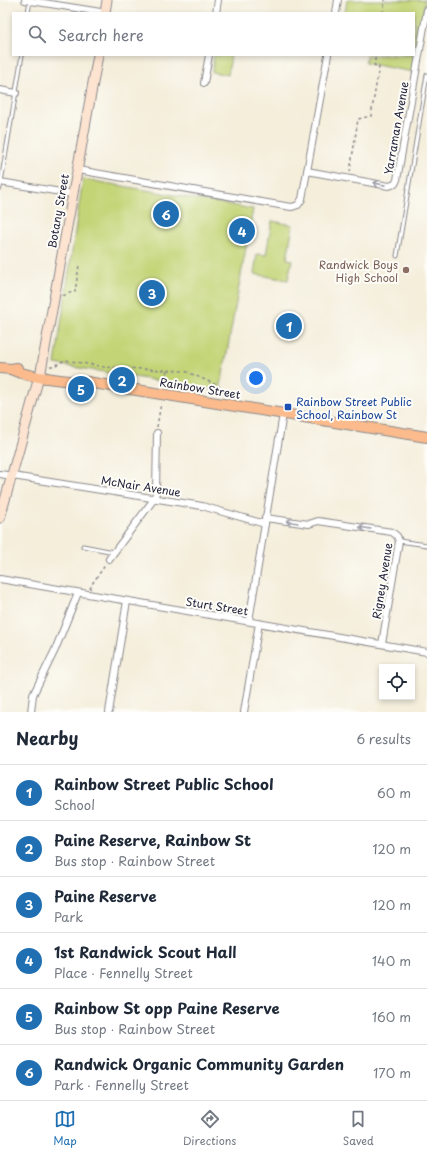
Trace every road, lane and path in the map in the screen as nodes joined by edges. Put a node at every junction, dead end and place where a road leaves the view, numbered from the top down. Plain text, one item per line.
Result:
1 (28, 0) edge
2 (107, 0) edge
3 (218, 0) edge
4 (338, 0) edge
5 (385, 0) edge
6 (427, 10) edge
7 (28, 12) edge
8 (100, 12) edge
9 (106, 12) edge
10 (216, 12) edge
11 (336, 12) edge
12 (383, 12) edge
13 (22, 56) edge
14 (98, 56) edge
15 (209, 56) edge
16 (328, 56) edge
17 (376, 56) edge
18 (427, 75) edge
19 (204, 83) dead end
20 (0, 90) edge
21 (16, 93) junction
22 (78, 170) junction
23 (307, 171) junction
24 (348, 178) junction
25 (0, 184) edge
26 (73, 194) junction
27 (397, 256) dead end
28 (80, 265) dead end
29 (63, 296) dead end
30 (50, 366) dead end
31 (0, 368) edge
32 (167, 370) junction
33 (40, 374) junction
34 (220, 393) dead end
35 (162, 394) junction
36 (283, 414) junction
37 (157, 433) joint
38 (427, 437) edge
39 (0, 474) edge
40 (12, 476) junction
41 (154, 498) junction
42 (0, 518) edge
43 (265, 521) junction
44 (399, 541) junction
45 (427, 545) edge
46 (83, 546) dead end
47 (114, 552) junction
48 (109, 559) joint
49 (1, 580) edge
50 (78, 593) junction
51 (88, 595) junction
52 (127, 601) junction
53 (249, 621) junction
54 (259, 623) junction
55 (382, 644) junction
56 (427, 652) edge
57 (31, 712) edge
58 (109, 712) edge
59 (244, 712) edge

1 - 7 lane
1 - 8 street
2 - 9 street
3 - 10 street
4 - 11 street
5 - 12 path
6 -> 24 street, Yarraman Avenue
13 - 21 lane
14 - 22 street, Botany Street
15 - 19 street
16 - 23 street
17 - 24 path
18 - 27 lane
20 - 21 street
21 - 25 lane
22 - 23 street
22 - 26 street, Botany Street
23 - 24 street, Yarraman Avenue
25 - 26 street
26 - 33 street, Botany Street
28 - 29 path
30 - 32 path
31 - 33 main road, Rainbow Street
32 - 34 path
32 - 35 path
33 - 35 main road, Rainbow Street
33 - 40 street, Botany Street
35 - 36 main road, Rainbow Street
35 - 37 path
36 - 38 main road, Rainbow Street
36 - 43 street
37 - 41 street
39 - 40 street, McNair Avenue
40 - 41 street, McNair Avenue
40 - 42 street, Botany Street
41 - 43 street, McNair Avenue
41 - 47 street
44 -> 43 street, Rigney Avenue
43 - 53 street
44 - 45 lane
44 - 55 street, Rigney Avenue
46 - 47 lane
47 - 48 street
48 - 51 path
49 - 50 street, Sturt Street
50 - 51 street, Sturt Street
50 - 57 street
51 - 52 street, Sturt Street
52 - 53 street, Sturt Street
52 - 58 street
53 - 54 street, Sturt Street
54 - 55 street, Sturt Street
54 - 59 street
55 - 56 street, Sturt Street

